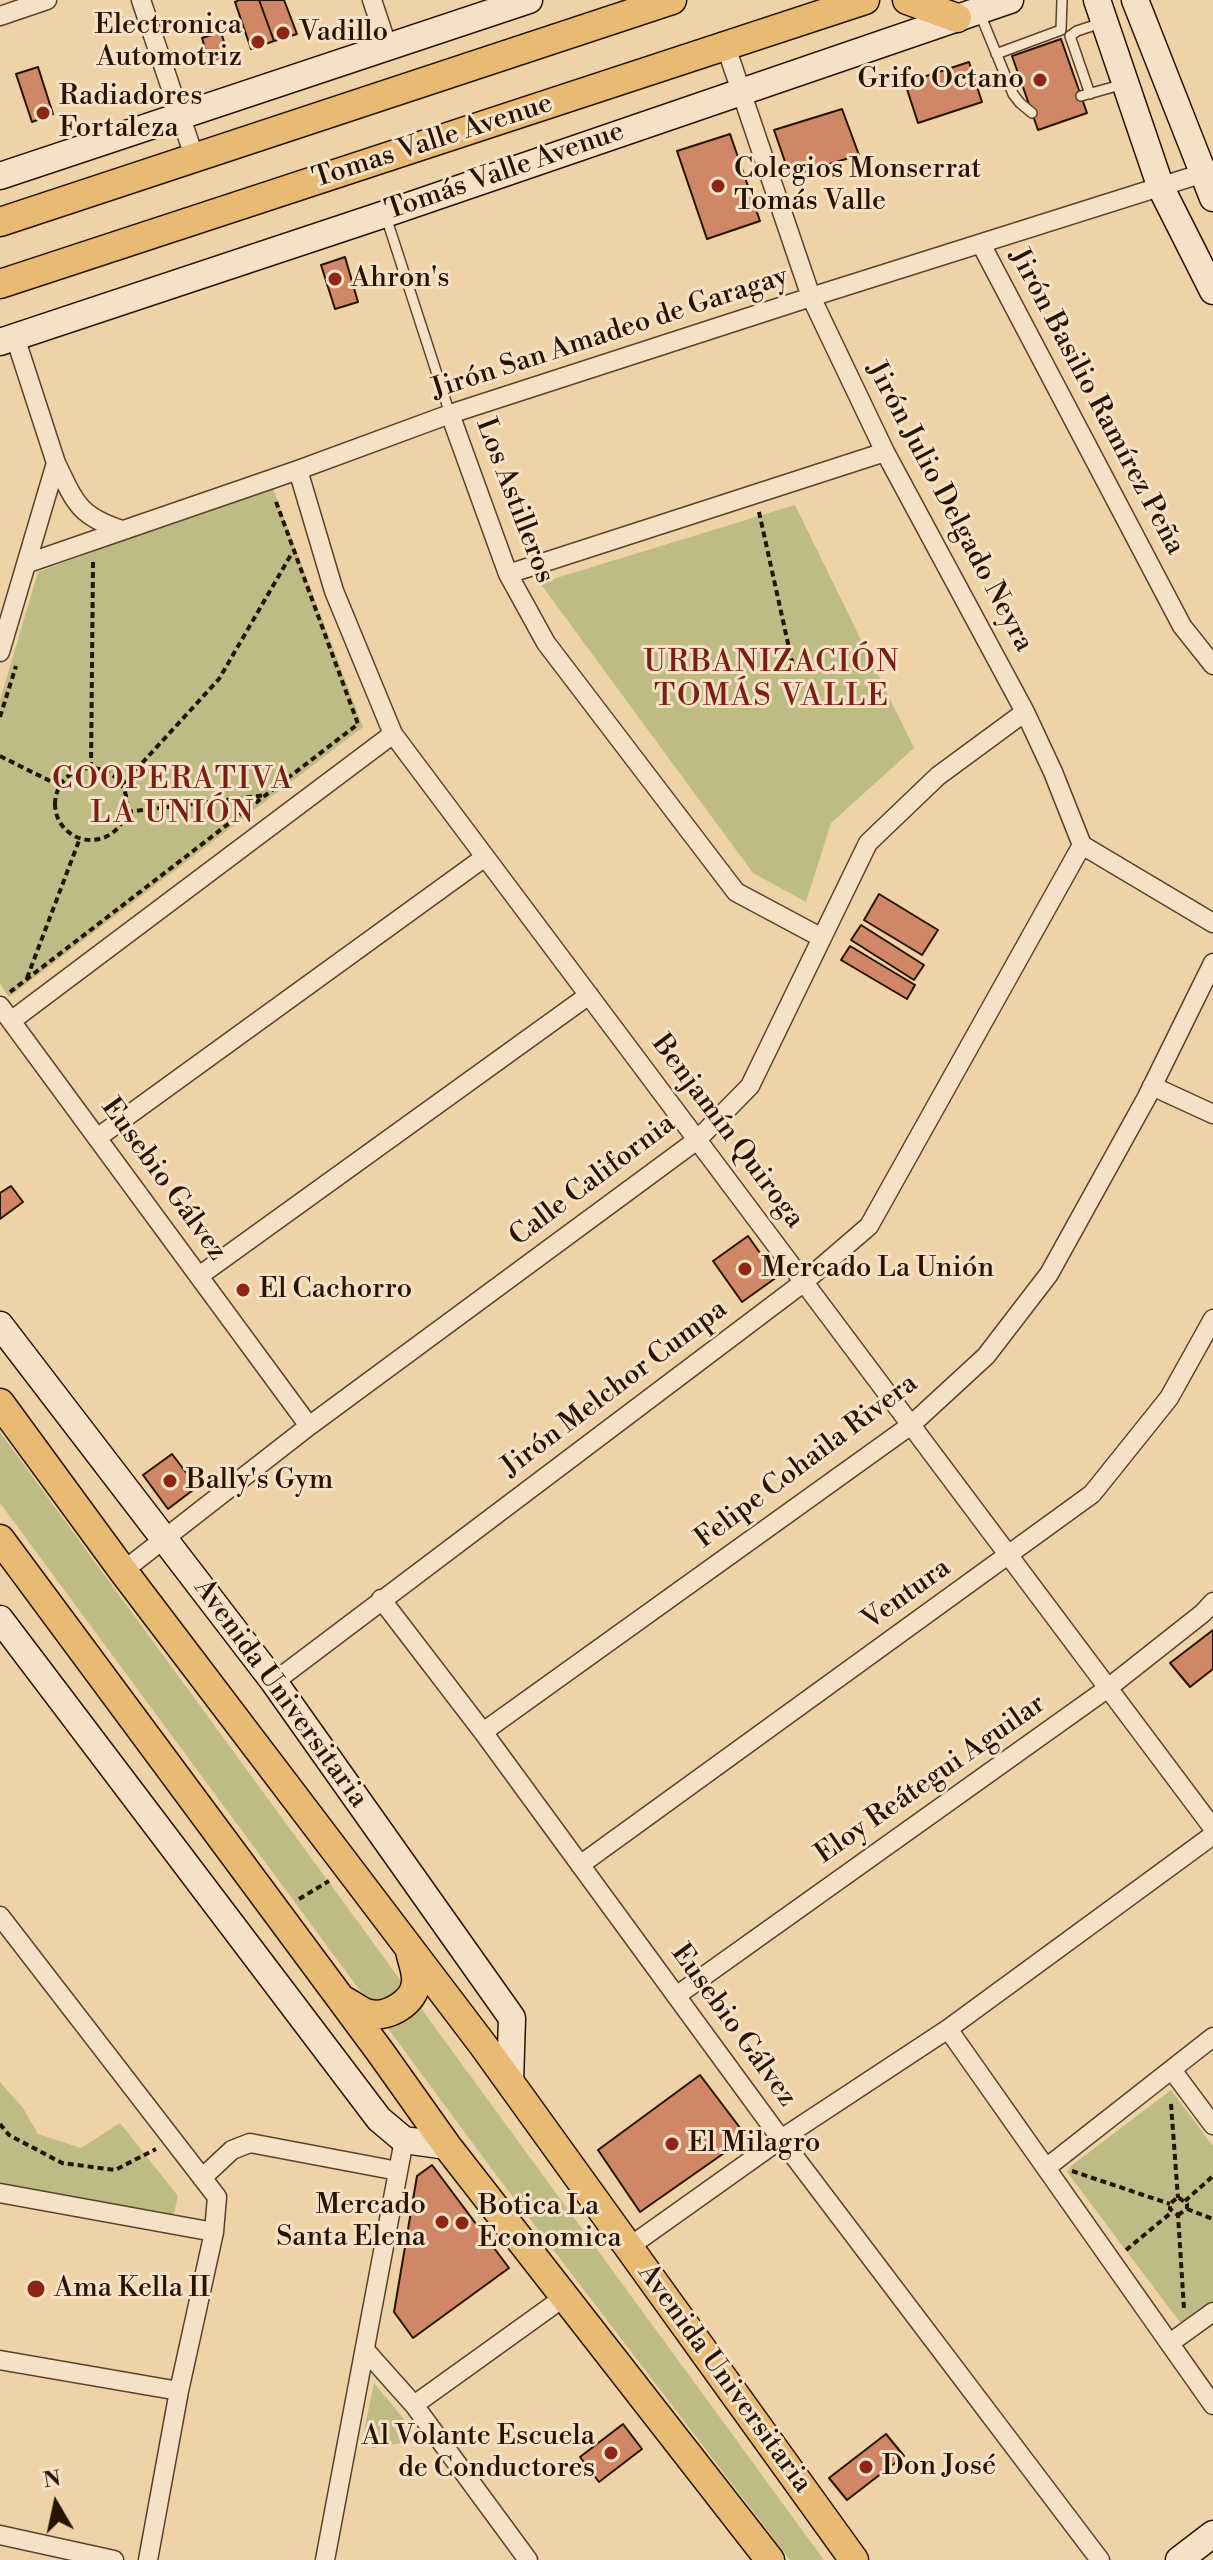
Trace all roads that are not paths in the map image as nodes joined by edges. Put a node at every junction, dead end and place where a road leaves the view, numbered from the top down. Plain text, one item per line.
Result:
1 (47, 0) edge
2 (141, 0) edge
3 (372, 0) edge
4 (529, 0) edge
5 (672, 0) edge
6 (865, 0) edge
7 (907, 0) edge
8 (1010, 0) edge
9 (1062, 0) edge
10 (1135, 0) edge
11 (634, 6) edge
12 (5, 9) edge
13 (1100, 11) edge
14 (968, 14) junction
15 (1066, 33) junction
16 (726, 47) junction
17 (388, 48) junction
18 (996, 54) junction
19 (1125, 83) junction
20 (741, 91) junction
21 (1032, 113) dead end
22 (180, 115) junction
23 (195, 159) junction
24 (0, 176) edge
25 (1209, 181) edge
26 (1161, 188) junction
27 (385, 214) junction
28 (0, 222) edge
29 (981, 244) junction
30 (0, 284) edge
31 (1213, 291) edge
32 (811, 297) junction
33 (7, 339) edge
34 (450, 414) junction
35 (885, 452) junction
36 (56, 463) junction
37 (298, 470) junction
38 (122, 530) junction
39 (28, 563) junction
40 (508, 574) junction
41 (0, 652) edge
42 (1213, 665) edge
43 (1025, 712) junction
44 (393, 734) junction
45 (1082, 845) junction
46 (485, 857) junction
47 (1213, 923) edge
48 (822, 938) junction
49 (1213, 963) edge
50 (589, 995) junction
51 (7, 1007) edge
52 (1152, 1086) junction
53 (1213, 1114) edge
54 (97, 1138) junction
55 (697, 1140) junction
56 (199, 1276) junction
57 (804, 1282) junction
58 (1213, 1319) edge
59 (0, 1325) edge
60 (0, 1403) edge
61 (911, 1425) junction
62 (309, 1426) junction
63 (0, 1539) edge
64 (165, 1539) junction
65 (1009, 1555) junction
66 (123, 1571) junction
67 (381, 1599) junction
68 (1213, 1602) edge
69 (0, 1619) edge
70 (274, 1682) junction
71 (1108, 1688) junction
72 (483, 1732) junction
73 (1213, 1828) edge
74 (1213, 1835) edge
75 (580, 1865) junction
76 (0, 1916) edge
77 (410, 1951) junction
78 (337, 1996) junction
79 (676, 1996) junction
80 (948, 2029) junction
81 (1213, 2037) edge
82 (1172, 2070) junction
83 (510, 2082) junction
84 (1213, 2125) edge
85 (781, 2139) junction
86 (404, 2140) junction
87 (447, 2146) junction
88 (1046, 2168) junction
89 (398, 2171) junction
90 (202, 2178) junction
91 (0, 2193) edge
92 (214, 2232) junction
93 (629, 2247) junction
94 (563, 2298) junction
95 (1213, 2312) edge
96 (1170, 2343) junction
97 (365, 2350) junction
98 (0, 2360) edge
99 (179, 2391) junction
100 (414, 2405) junction
101 (1213, 2405) edge
102 (1213, 2534) edge
103 (0, 2535) edge
104 (114, 2560) edge
105 (148, 2560) edge
106 (325, 2560) edge
107 (527, 2560) edge
108 (770, 2560) edge
109 (854, 2560) edge
110 (1100, 2560) edge
111 (1179, 2560) edge

1 - 12 street
2 - 22 street
3 - 17 street
4 - 17 main road
5 - 11 main road
6 - 16 main road, Tomas Valle Avenue
7 - 14 main road
8 - 14 main road, Tomás Valle Avenue
9 - 15 lane
10 - 25 main road
11 - 23 main road
13 - 15 lane
13 - 19 main road
14 - 18 lane
14 - 20 main road, Tomás Valle Avenue
15 - 18 lane
15 - 19 lane
16 - 20 street, Jirón Julio Delgado Neyra
16 - 30 main road, Tomas Valle Avenue
17 - 22 main road
18 - 21 lane
19 - 26 main road
20 - 27 main road, Tomás Valle Avenue
20 - 32 street, Jirón Julio Delgado Neyra
22 - 23 street
22 - 24 main road
23 - 28 main road
25 - 26 street, Jirón San Amadeo de Garagay
26 - 29 street, Jirón San Amadeo de Garagay
26 - 31 main road
27 - 33 main road, Tomás Valle Avenue
27 - 34 lane, Los Astilleros
29 - 32 street, Jirón San Amadeo de Garagay
29 - 42 street, Jirón Basilio Ramírez Peña
32 - 34 street, Jirón San Amadeo de Garagay
32 - 35 street, Jirón Julio Delgado Neyra
33 - 36 street
34 - 37 street, Jirón San Amadeo de Garagay
34 - 40 street, Los Astilleros
35 - 40 street
35 - 43 street, Jirón Julio Delgado Neyra
36 - 38 street
36 - 39 street
37 - 38 street, Jirón San Amadeo de Garagay
37 - 44 street, Benjamín Quiroga
38 - 39 street, Jirón San Amadeo de Garagay
39 - 41 street
40 - 48 street, Los Astilleros
43 - 45 street, Jirón Julio Delgado Neyra
43 - 48 street, Calle California
44 - 46 street, Benjamín Quiroga
44 - 51 street
45 - 47 street
45 - 57 street, Jirón Melchor Cumpa
46 - 50 street, Benjamín Quiroga
46 - 54 street
48 - 55 street, Calle California
49 - 52 street, Felipe Cohaila Rivera
50 - 55 street, Benjamín Quiroga
50 - 56 street
51 - 54 street, Eusebio Gálvez
52 - 53 street
52 - 61 street, Felipe Cohaila Rivera
54 - 56 street, Eusebio Gálvez
55 - 57 street, Benjamín Quiroga
55 - 62 street, Calle California
56 - 62 street, Eusebio Gálvez
57 - 61 street, Benjamín Quiroga
57 - 67 street, Jirón Melchor Cumpa
58 - 65 street, Ventura
59 - 64 main road, Avenida Universitaria
60 - 66 main road, Avenida Universitaria
61 - 65 street, Benjamín Quiroga
61 - 72 street, Felipe Cohaila Rivera
62 - 64 street, Calle California
63 - 78 main road
64 - 66 street, Calle California
64 - 70 main road, Avenida Universitaria
65 - 71 street, Benjamín Quiroga
65 - 75 street, Ventura
66 - 77 main road, Avenida Universitaria
67 - 70 street, Jirón Melchor Cumpa
67 - 72 street, Eusebio Gálvez
68 - 71 street, Eloy Reátegui Aguilar
69 - 86 main road
70 - 83 main road, Avenida Universitaria
71 - 73 street, Benjamín Quiroga
71 - 79 street, Eloy Reátegui Aguilar
72 - 75 street, Eusebio Gálvez
74 - 80 street
75 - 79 street, Eusebio Gálvez
76 - 90 street
77 - 78 main road
77 - 83 main road, Avenida Universitaria
78 - 87 main road
79 - 85 street, Eusebio Gálvez
80 - 85 street
80 - 88 street
81 - 82 street
82 - 84 street
82 - 88 street
83 - 93 main road, Avenida Universitaria
85 - 93 street
85 - 110 street, Eusebio Gálvez
86 - 87 main road
86 - 89 street
87 - 94 main road
88 - 96 street
89 - 90 street
89 - 97 street
90 - 92 street
91 - 92 street
92 - 99 street
93 - 109 main road, Avenida Universitaria
94 - 100 street
94 - 108 main road
95 - 96 street
96 - 101 street
97 - 100 street
97 - 106 street
98 - 99 street
99 - 105 street
100 - 107 street
102 - 111 main road
103 - 104 street

